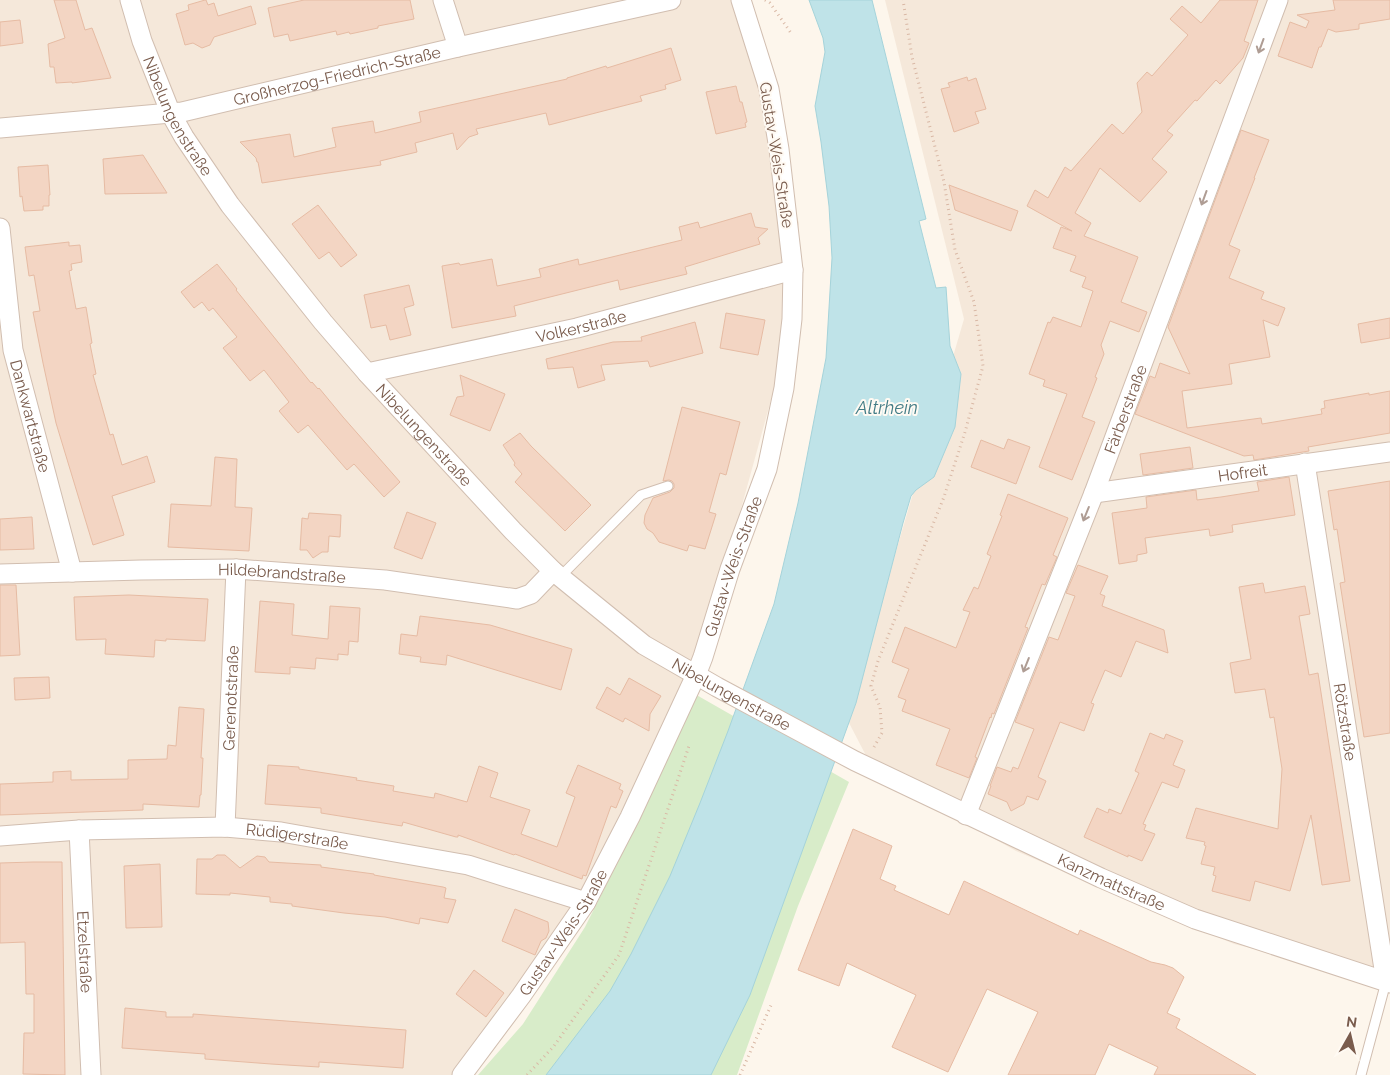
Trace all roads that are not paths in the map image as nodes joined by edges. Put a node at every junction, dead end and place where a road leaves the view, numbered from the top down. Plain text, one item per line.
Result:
1 (130, 0) edge
2 (443, 0) edge
3 (671, 0) edge
4 (741, 0) edge
5 (1278, 0) edge
6 (458, 47) junction
7 (172, 114) junction
8 (0, 128) edge
9 (0, 228) edge
10 (793, 270) junction
11 (367, 373) junction
12 (1390, 452) edge
13 (1305, 463) junction
14 (668, 486) dead end
15 (1094, 493) junction
16 (236, 569) junction
17 (72, 572) junction
18 (557, 573) junction
19 (0, 574) edge
20 (696, 674) junction
21 (843, 756) joint
22 (966, 815) junction
23 (225, 827) junction
24 (79, 830) junction
25 (0, 836) edge
26 (586, 902) junction
27 (1388, 983) edge
28 (96, 1074) edge
29 (462, 1075) edge
30 (1361, 1075) edge

1 - 7 street, Nibelungenstraße
2 - 6 street
3 - 6 street, Großherzog-Friedrich-Straße
4 - 10 street, Gustav-Weis-Straße
5 -> 15 street, Färberstraße
6 - 7 street, Großherzog-Friedrich-Straße
7 - 8 street, Großherzog-Friedrich-Straße
7 - 11 street, Nibelungenstraße
9 - 17 street, Dankwartstraße
10 - 11 street, Volkerstraße
10 - 20 street, Gustav-Weis-Straße
11 - 18 street, Nibelungenstraße
12 - 13 street, Hofreit
13 - 15 street, Hofreit
13 - 27 street, Rötzstraße
14 - 18 lane
15 -> 22 street, Färberstraße
16 - 17 street, Hildebrandstraße
16 - 18 street, Hildebrandstraße
16 - 23 street, Gerenotstraße
17 - 19 street, Hildebrandstraße
18 - 20 street, Nibelungenstraße
20 - 21 street, Nibelungenstraße
20 - 26 street, Gustav-Weis-Straße
21 - 22 street, Kanzmattstraße
22 - 27 street, Kanzmattstraße
23 - 24 street, Rüdigerstraße
23 - 26 street, Rüdigerstraße
24 - 25 street, Rüdigerstraße
24 - 28 street, Etzelstraße
26 - 29 street, Gustav-Weis-Straße
27 - 30 lane

